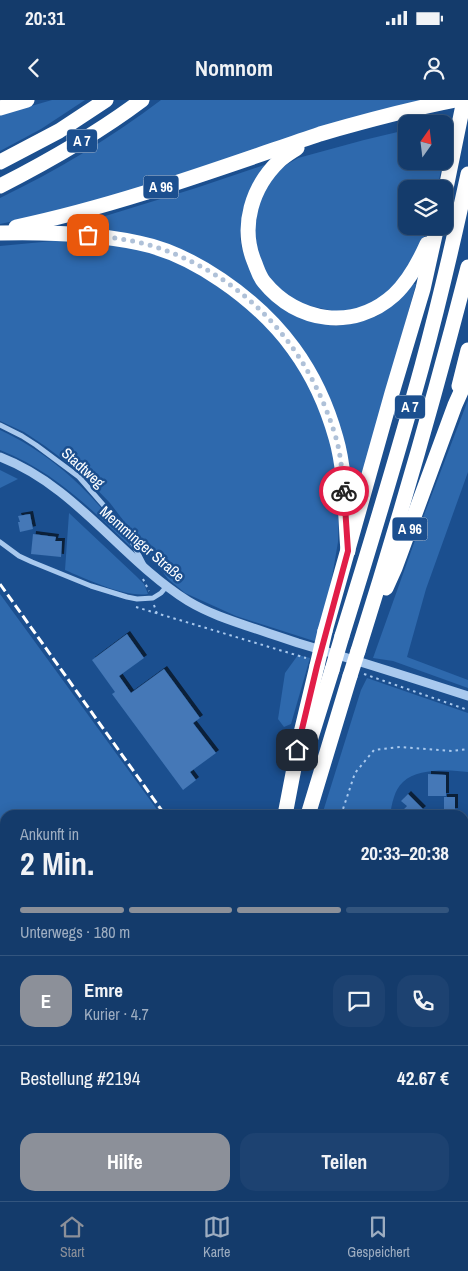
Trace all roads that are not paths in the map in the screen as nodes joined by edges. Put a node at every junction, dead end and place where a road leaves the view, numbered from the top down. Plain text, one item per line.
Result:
1 (27, 100) edge
2 (106, 100) edge
3 (456, 100) edge
4 (464, 100) edge
5 (137, 104) edge
6 (0, 108) edge
7 (320, 134) junction
8 (0, 162) edge
9 (468, 174) edge
10 (448, 180) edge
11 (0, 186) edge
12 (0, 232) edge
13 (431, 235) edge
14 (432, 235) edge
15 (468, 267) edge
16 (468, 350) edge
17 (468, 376) edge
18 (455, 405) junction
19 (0, 425) edge
20 (0, 457) edge
21 (0, 542) edge
22 (348, 551) junction
23 (145, 574) junction
24 (166, 586) junction
25 (358, 651) junction
26 (468, 696) edge
27 (287, 810) edge
28 (288, 810) edge
29 (310, 810) edge

1 - 6 highway
2 - 8 highway
3 - 7 highway, A 96
4 - 10 highway
5 - 11 highway, A 7
7 - 12 highway, A 96
7 - 13 highway, A 96
9 - 28 highway, A 7, bridge
12 - 22 highway, A 7
14 - 22 highway, A 7
15 - 25 highway, A 7
16 - 18 highway
17 - 18 highway
18 - 25 highway, A 96
19 - 23 street, Stadtweg
20 - 23 street, Memminger Straße
21 - 24 street
22 - 27 highway, A 7, bridge
23 - 24 street, Memminger Straße
24 - 26 street, Memminger Straße
25 - 29 highway, A 7, bridge

